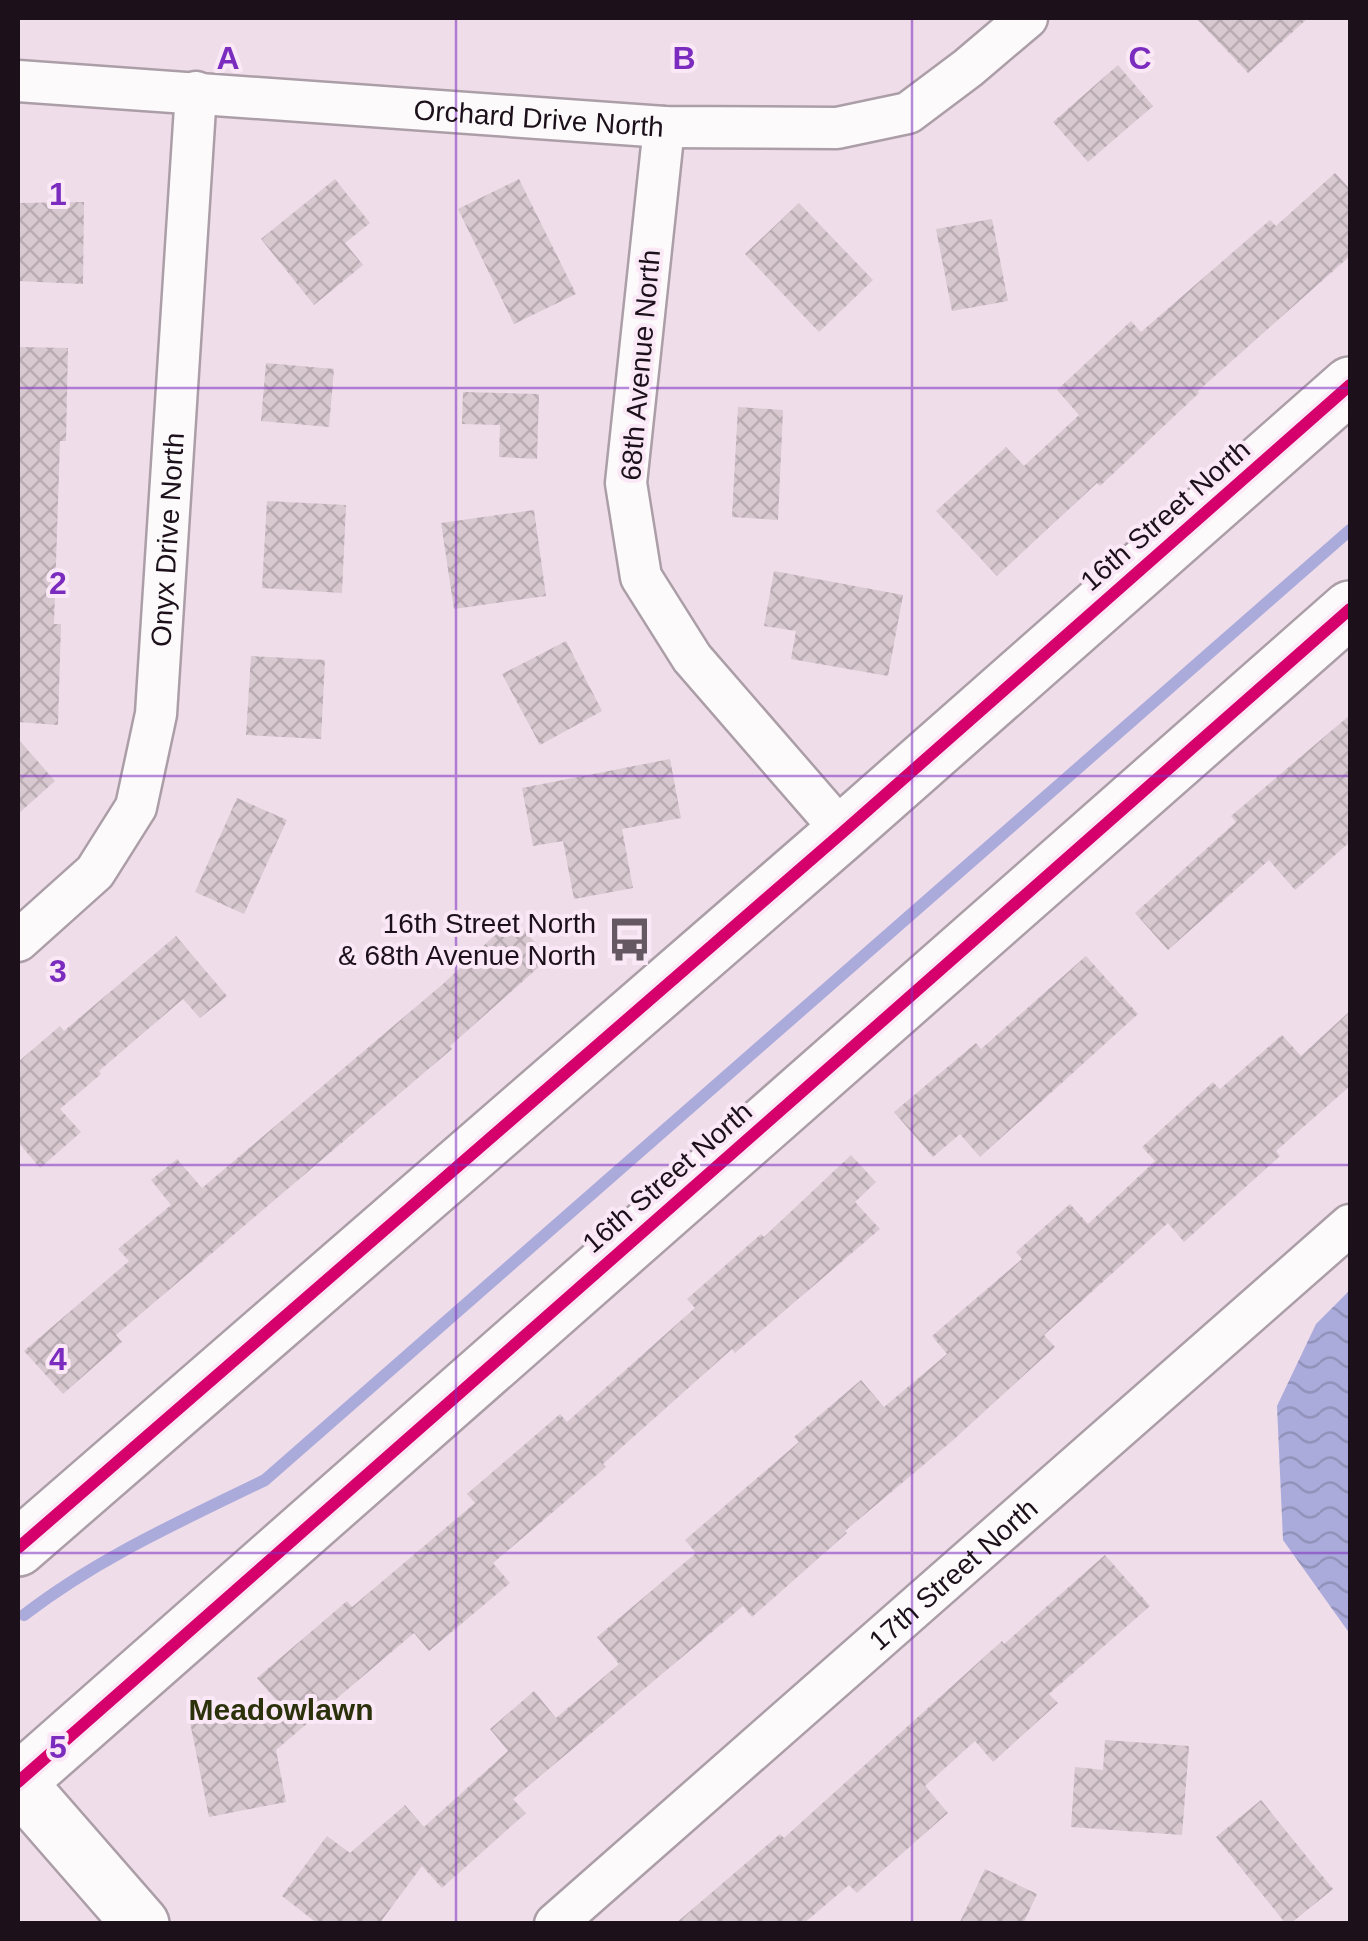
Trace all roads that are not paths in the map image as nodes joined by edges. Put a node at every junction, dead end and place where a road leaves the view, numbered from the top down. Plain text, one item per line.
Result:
1 (1026, 18) edge
2 (18, 81) edge
3 (196, 92) junction
4 (664, 127) junction
5 (1350, 385) edge
6 (1350, 609) edge
7 (843, 832) junction
8 (18, 941) edge
9 (1350, 1225) edge
10 (18, 1548) edge
11 (18, 1782) edge
12 (141, 1924) edge
13 (555, 1924) edge

1 - 4 street, Orchard Drive North
2 - 3 street, Orchard Drive North
3 - 4 street, Orchard Drive North
3 - 8 street, Onyx Drive North
4 - 7 street, 68th Avenue North
5 - 7 street, 16th Street North
6 - 11 street, 16th Street North
7 - 10 street, 16th Street North
9 - 13 street, 17th Street North
11 - 12 street

